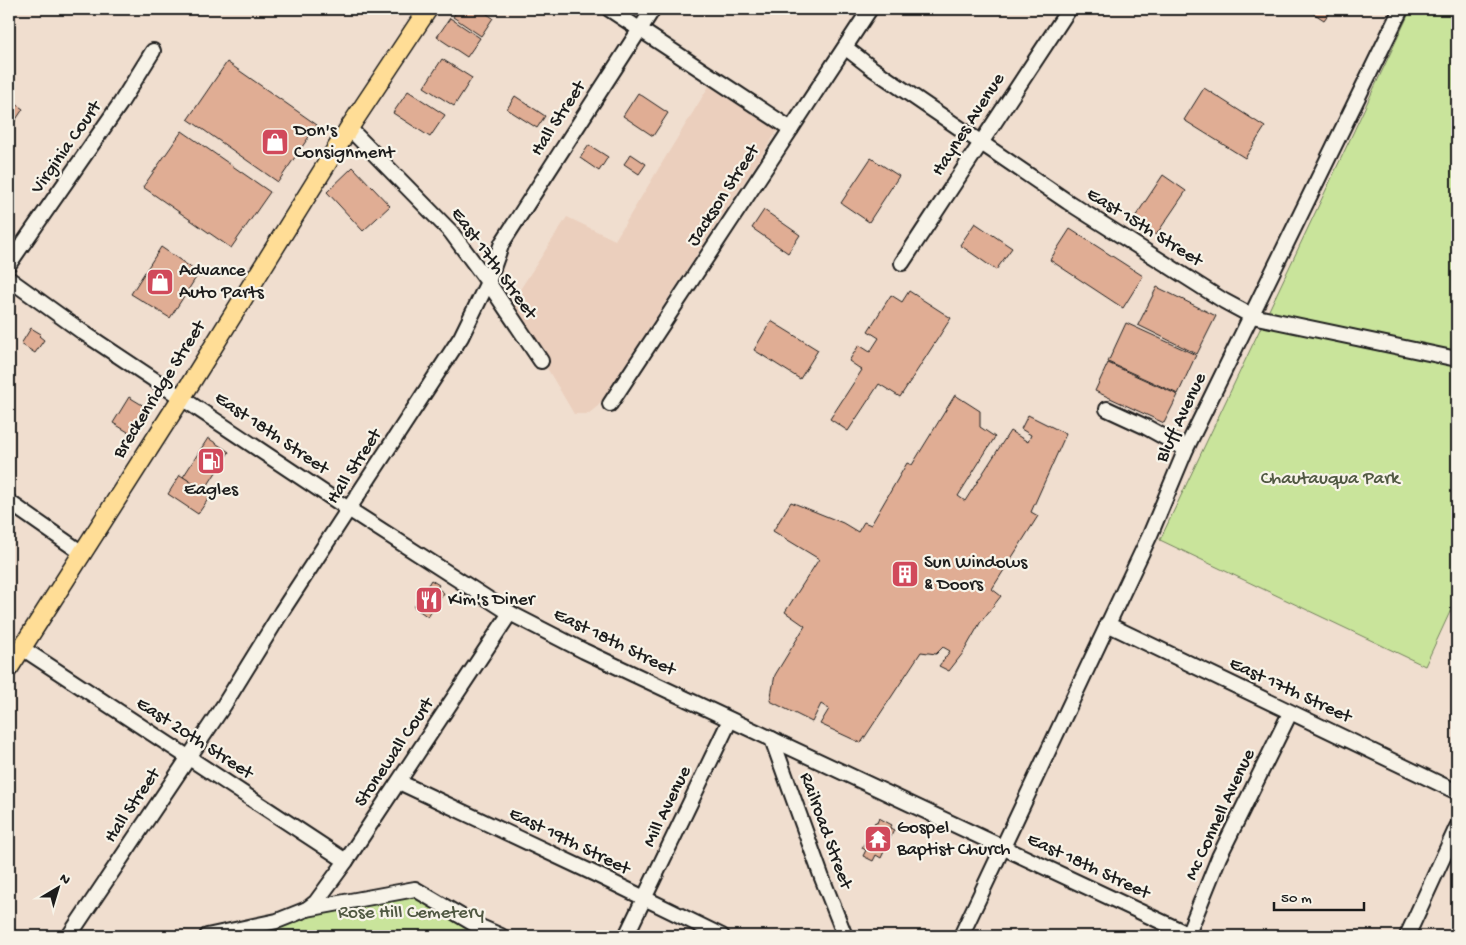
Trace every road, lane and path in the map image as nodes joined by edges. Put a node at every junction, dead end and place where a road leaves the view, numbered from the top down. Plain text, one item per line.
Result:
1 (428, 9) edge
2 (609, 9) edge
3 (653, 9) edge
4 (870, 9) edge
5 (1068, 9) edge
6 (1401, 9) edge
7 (640, 29) junction
8 (846, 48) junction
9 (153, 51) dead end
10 (349, 128) junction
11 (790, 129) junction
12 (980, 143) junction
13 (902, 263) dead end
14 (9, 264) edge
15 (9, 281) edge
16 (488, 282) junction
17 (1252, 316) junction
18 (1457, 359) edge
19 (540, 361) dead end
20 (182, 397) junction
21 (610, 404) dead end
22 (1107, 409) dead end
23 (1186, 449) junction
24 (9, 502) edge
25 (350, 510) junction
26 (82, 553) junction
27 (510, 613) junction
28 (1108, 624) junction
29 (22, 648) junction
30 (9, 668) edge
31 (1290, 713) junction
32 (730, 720) junction
33 (772, 739) junction
34 (189, 758) junction
35 (398, 782) junction
36 (1457, 792) edge
37 (1457, 827) edge
38 (1003, 847) junction
39 (346, 861) junction
40 (644, 899) junction
41 (306, 909) junction
42 (1190, 935) edge
43 (69, 936) edge
44 (207, 936) edge
45 (501, 936) edge
46 (626, 936) edge
47 (722, 936) edge
48 (845, 936) edge
49 (961, 936) edge
50 (1407, 936) edge

1 - 10 main road, Breckenridge Street
2 - 7 street
3 - 7 street, Hall Street
4 - 8 street, Jackson Street
5 - 12 street, Haynes Avenue
6 - 17 street, Bluff Avenue
7 - 11 street
7 - 16 street, Hall Street
8 - 11 street, Jackson Street
8 - 12 street, East 15th Street
9 - 14 street, Virginia Court
10 - 16 street, East 17th Street
10 - 20 main road, Breckenridge Street
11 - 21 street, Jackson Street
12 - 13 street, Haynes Avenue
12 - 17 street, East 15th Street
15 - 20 street, East 18th Street
16 - 19 street, East 17th Street
16 - 25 street, Hall Street
17 - 18 street, East 15th Street
17 - 23 street, Bluff Avenue
20 - 25 street, East 18th Street
20 - 26 main road, Breckenridge Street
22 - 23 street
23 - 28 street, Bluff Avenue
24 - 26 street
25 - 27 street, East 18th Street
25 - 34 street, Hall Street
26 - 29 main road, Breckenridge Street
27 - 32 street, East 18th Street
27 - 35 street, Stonewall Court
28 - 31 street, East 17th Street
28 - 38 street, Bluff Avenue
29 - 30 main road, Breckenridge Street
29 - 34 street, East 20th Street
31 - 36 street, East 17th Street
31 - 42 street, Mc Connell Avenue
32 - 33 street, East 18th Street
32 - 40 street, Mill Avenue
33 - 38 street, East 18th Street
33 - 48 street, Railroad Street
34 - 39 street, East 20th Street
34 - 43 street, Hall Street
35 - 39 street, Stonewall Court
35 - 40 street, East 19th Street
37 - 50 street
38 - 42 street, East 18th Street
38 - 49 street, Bluff Avenue
39 - 41 street, Stonewall Court
40 - 46 street, Mill Avenue
40 - 47 street, East 19th Street
41 - 44 street
41 - 45 street

